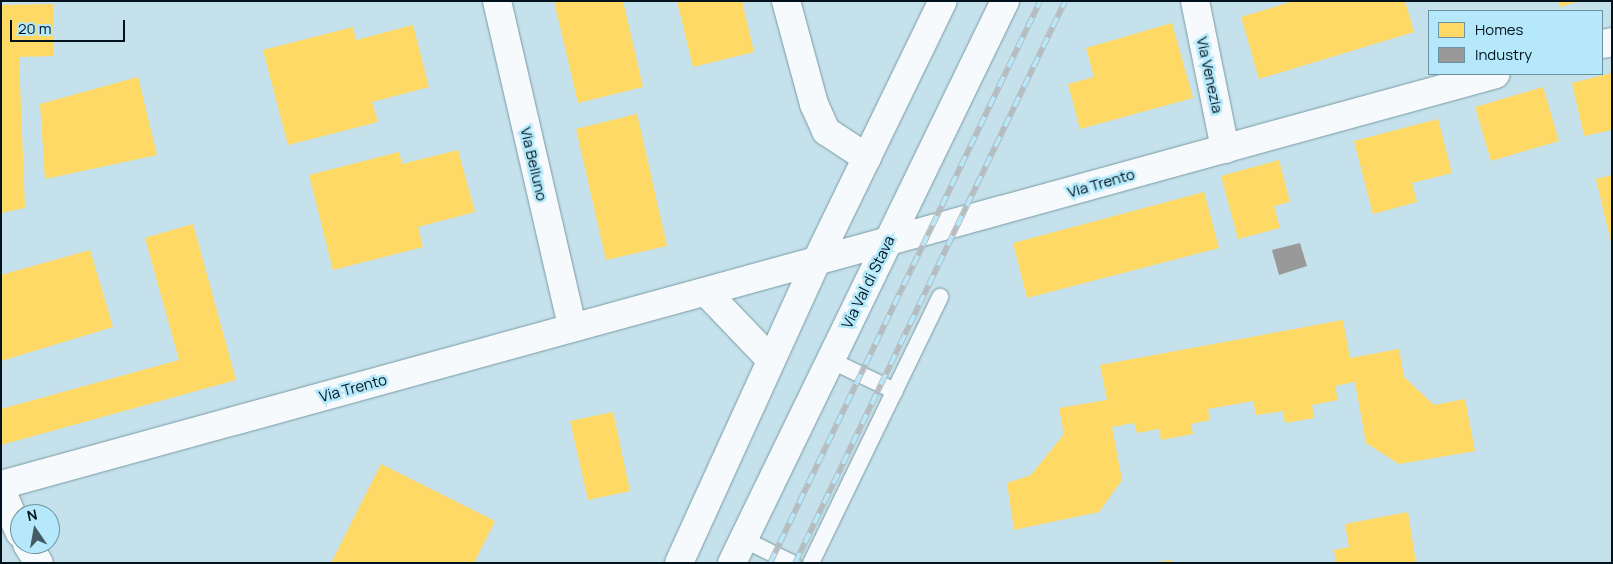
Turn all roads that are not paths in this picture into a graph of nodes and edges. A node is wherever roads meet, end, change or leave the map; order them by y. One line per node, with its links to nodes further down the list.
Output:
1 (497, 1): 13 (street, Via Belluno)
2 (786, 1): 8 (street)
3 (943, 1): 8 (street)
4 (1006, 1): 9 (street, Via Val di Stava)
5 (1195, 1): 7 (street, Via Venezia)
6 (1492, 75): 7 (street, Via Trento)
7 (1225, 148): 9 (street, Via Trento)
8 (867, 158): 10 (street)
9 (886, 243): 10 (street, Via Trento); 15 (street, Via Val di Stava)
10 (816, 262): 11 (street, Via Trento); 14 (street)
11 (706, 292): 13 (street, Via Trento); 14 (street)
12 (940, 298): 16 (lane)
13 (572, 327): 17 (street, Via Trento)
14 (771, 360): 21 (street)
15 (830, 360): 16 (lane); 20 (street, Via Val di Stava)
16 (895, 391): 23 (lane)
17 (1, 485)
18 (1, 490): 19 (street)
19 (10, 510)
20 (737, 551): 22 (lane)
21 (679, 563)
22 (792, 563)
23 (811, 563)

